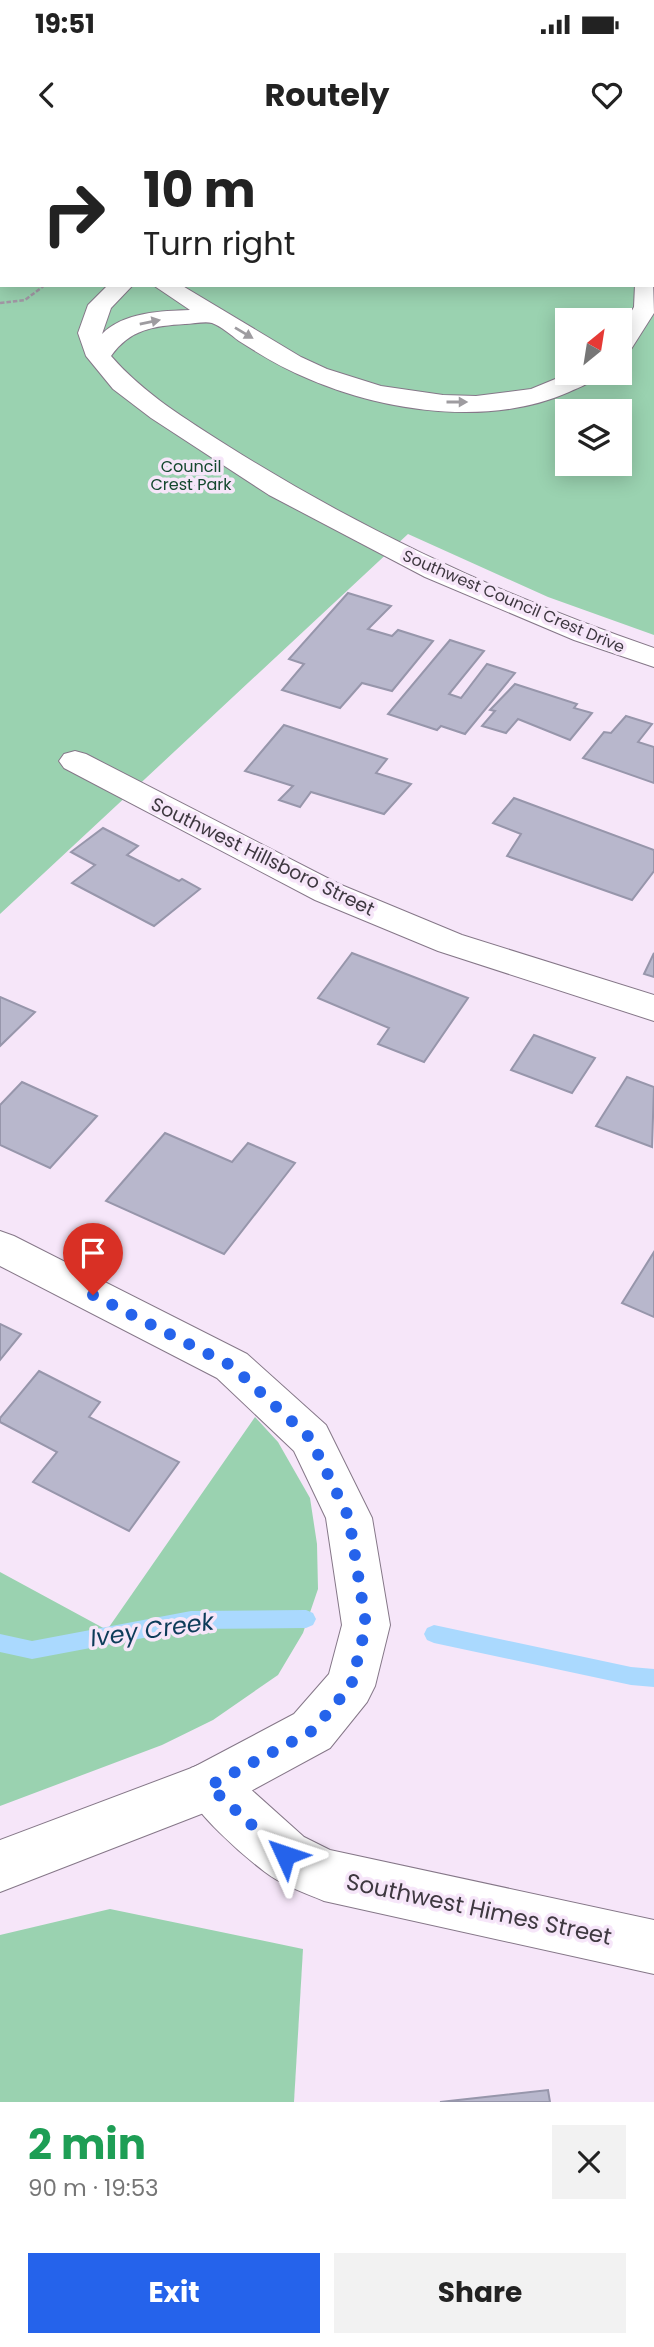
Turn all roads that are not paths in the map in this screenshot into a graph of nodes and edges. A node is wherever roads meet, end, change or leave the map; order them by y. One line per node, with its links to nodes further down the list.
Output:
1 (120, 287): 6 (street)
2 (167, 287): 4 (street)
3 (646, 287): 5 (street)
4 (214, 316): 6 (street, one-way to 4); 7 (street, one-way to 7)
5 (632, 330)
6 (98, 356): 8 (street, Southwest Council Crest Drive)
7 (565, 385)
8 (654, 659)
9 (75, 761): 10 (street, Southwest Hillsboro Street)
10 (654, 1008)
11 (0, 1247): 12 (street)
12 (209, 1786): 13 (street); 14 (street, Southwest Himes Street)
13 (0, 1866)
14 (654, 1947)

